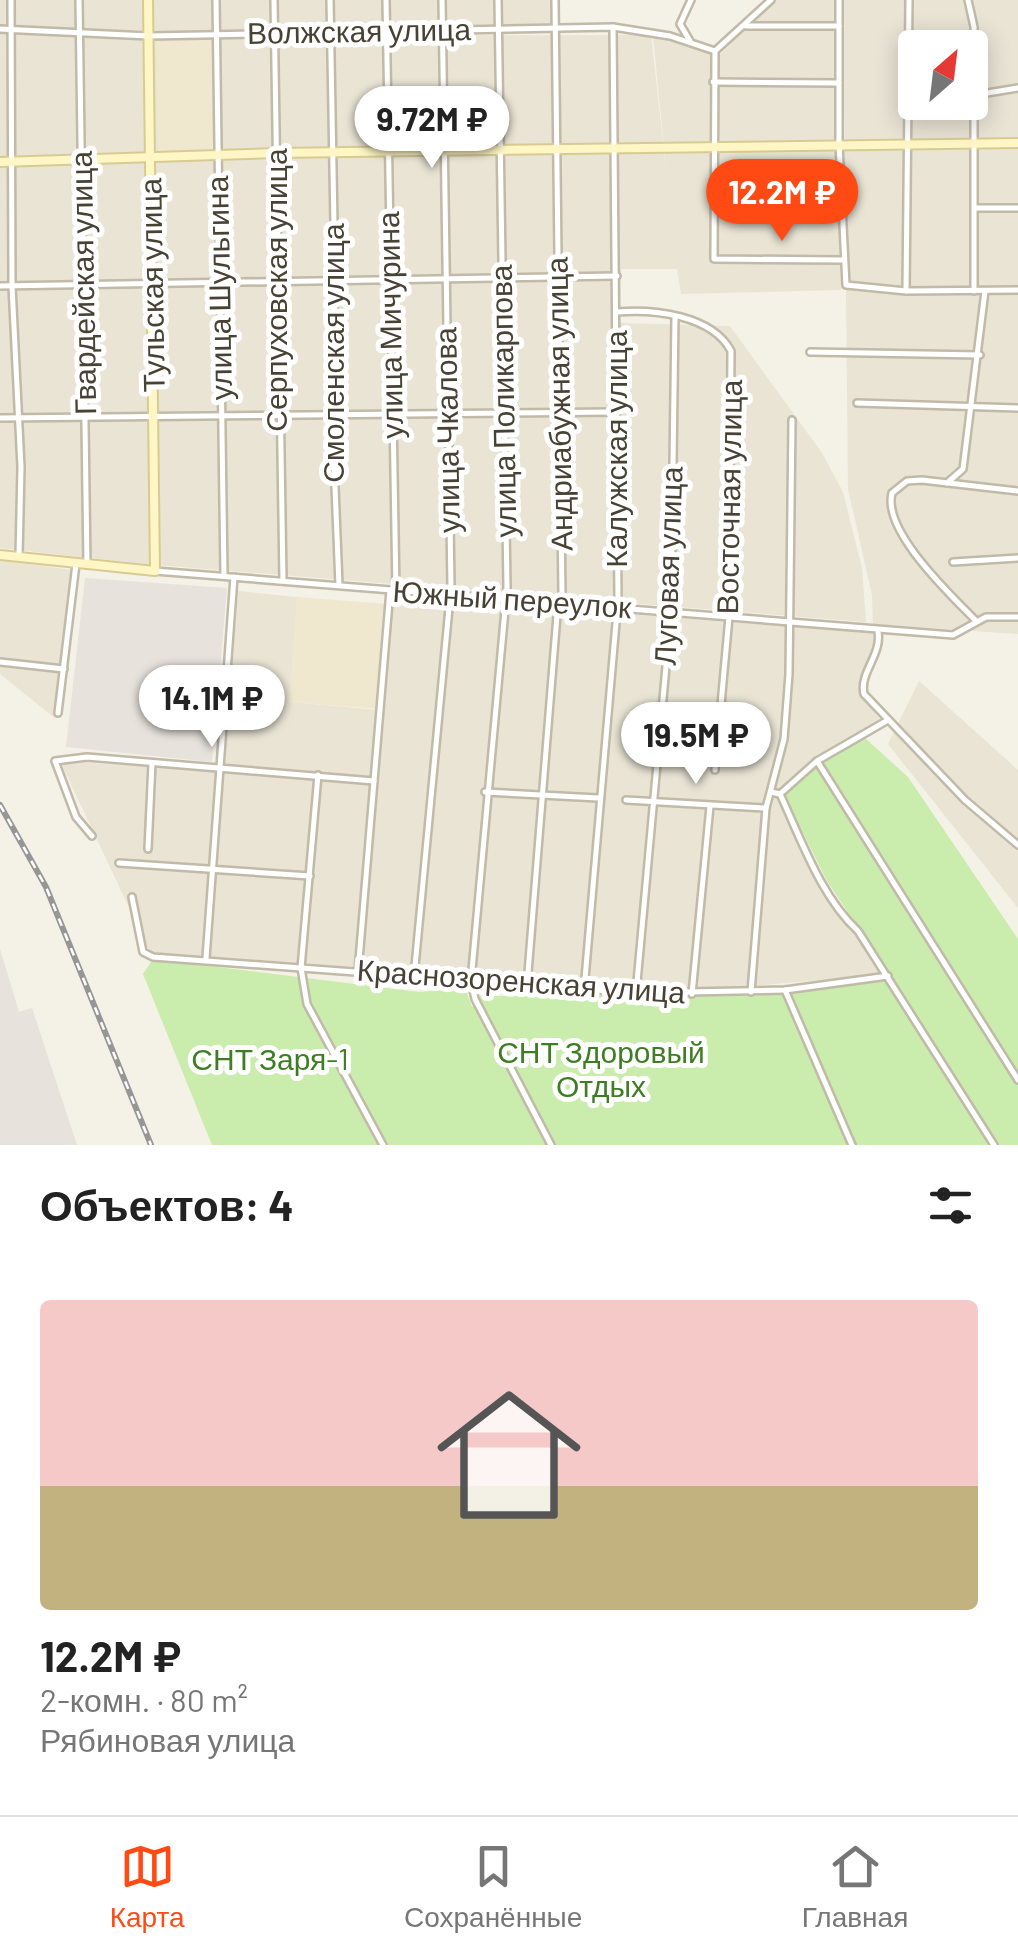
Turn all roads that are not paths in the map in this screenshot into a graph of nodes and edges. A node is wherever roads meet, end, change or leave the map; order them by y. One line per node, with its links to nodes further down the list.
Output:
1 (11, 0): 21 (street)
2 (80, 0): 28 (street, Гвардейская улица)
3 (148, 0): 30 (main road, Тульская улица)
4 (216, 0): 29 (street, улица Шульгина)
5 (274, 0): 26 (street, Серпуховская улица)
6 (330, 0): 27 (street, Смоленская улица)
7 (386, 0): 25 (street, улица Мичурина)
8 (442, 0): 22 (street, улица Чкалова)
9 (498, 0): 23 (street, улица Поликарпова)
10 (554, 0): 20 (street, Андриабужная улица)
11 (691, 0): 31 (street)
12 (770, 0): 16 (street)
13 (839, 0): 17 (street)
14 (909, 0): 41 (street)
15 (968, 0): 24 (street)
16 (746, 26): 17 (street); 32 (street)
17 (839, 26): 34 (street)
18 (613, 27): 20 (street, Волжская улица); 31 (street, Волжская улица); 43 (street, Калужская улица)
19 (0, 29): 21 (street, Волжская улица)
20 (554, 29): 23 (street, Волжская улица); 44 (street, Андриабужная улица)
21 (12, 30): 28 (street, Волжская улица); 53 (street)
22 (442, 30): 23 (street, Волжская улица); 25 (street, Волжская улица); 45 (street, улица Чкалова)
23 (498, 30): 46 (street, улица Поликарпова)
24 (974, 30)
25 (387, 31): 27 (street, Волжская улица); 49 (street, улица Мичурина)
26 (274, 33): 27 (street, Волжская улица); 29 (street, Волжская улица); 47 (street, Серпуховская улица)
27 (330, 33): 48 (street, Смоленская улица)
28 (80, 34): 30 (street, Волжская улица); 51 (street, Гвардейская улица)
29 (216, 34): 30 (street, Волжская улица); 50 (street, улица Шульгина)
30 (149, 36): 52 (main road, Тульская улица)
31 (693, 44): 32 (street, Волжская улица)
32 (715, 51): 33 (street)
33 (713, 82): 34 (street); 42 (street)
34 (839, 83): 40 (street)
35 (1018, 88): 36 (street)
36 (988, 93)
37 (976, 120): 38 (street)
38 (976, 143): 39 (main road); 41 (main road); 55 (street)
39 (1018, 143)
40 (839, 144): 41 (main road); 42 (main road); 57 (street)
41 (906, 144): 72 (street)
42 (712, 147): 43 (main road); 57 (street)
43 (615, 150): 44 (main road); 59 (street, Калужская улица)
44 (556, 151): 46 (main road); 58 (street, Андриабужная улица)
45 (444, 152): 46 (main road); 49 (main road); 61 (street, улица Чкалова)
46 (500, 152): 60 (street, улица Поликарпова)
47 (276, 153): 48 (main road); 50 (main road); 65 (street, Серпуховская улица)
48 (332, 153): 49 (main road); 63 (street, Смоленская улица)
49 (388, 153): 62 (street, улица Мичурина)
50 (218, 154): 52 (main road); 64 (street, улица Шульгина)
51 (82, 157): 52 (main road); 53 (main road); 66 (street, Гвардейская улица)
52 (150, 157): 67 (main road, Тульская улица)
53 (13, 161): 54 (main road); 69 (street)
54 (0, 162)
55 (976, 208): 56 (street); 73 (street)
56 (1018, 208)
57 (843, 260): 72 (street)
58 (558, 275): 59 (street); 60 (street); 83 (street, Андриабужная улица)
59 (617, 276): 74 (street, Калужская улица)
60 (502, 277): 61 (street); 81 (street, улица Поликарпова)
61 (446, 279): 62 (street); 82 (street, улица Чкалова)
62 (390, 280): 63 (street); 87 (street, улица Мичурина)
63 (335, 281): 65 (street); 86 (street, Смоленская улица)
64 (221, 282): 65 (street); 67 (street); 88 (street, улица Шульгина)
65 (278, 282): 85 (street, Серпуховская улица)
66 (83, 284): 67 (street); 69 (street); 92 (street, Гвардейская улица)
67 (153, 284): 89 (main road, Тульская улица)
68 (0, 286): 69 (street)
69 (12, 286): 91 (street)
70 (985, 290): 71 (street); 73 (street); 77 (street)
71 (1018, 290)
72 (906, 291): 73 (street)
73 (974, 291)
74 (617, 312): 75 (street, Восточная улица); 84 (street, Калужская улица)
75 (675, 318): 112 (street, Луговая улица); 114 (street, Восточная улица)
76 (810, 352): 77 (street)
77 (980, 355): 79 (street)
78 (858, 403): 79 (street)
79 (972, 407): 80 (street); 94 (street)
80 (1018, 408)
81 (504, 411): 82 (street); 83 (street); 109 (street, улица Поликарпова)
82 (448, 412): 87 (street); 108 (street, улица Чкалова)
83 (560, 412): 84 (street); 110 (street, Андриабужная улица)
84 (615, 412): 111 (street, Калужская улица)
85 (278, 414): 86 (street); 88 (street); 105 (street, Серпуховская улица)
86 (332, 414): 87 (street); 106 (street, Смоленская улица)
87 (392, 414): 107 (street, улица Мичурина)
88 (223, 416): 89 (street); 103 (street, улица Шульгина)
89 (155, 417): 92 (street); 102 (main road, Тульская улица)
90 (0, 418): 91 (street)
91 (18, 418): 92 (street); 97 (street)
92 (85, 418): 101 (street, Гвардейская улица)
93 (792, 420): 116 (street)
94 (946, 484): 95 (street); 115 (street)
95 (1018, 491)
96 (0, 555): 97 (main road, Южный переулок)
97 (18, 557): 100 (main road, Южный переулок)
98 (1018, 558): 99 (street)
99 (953, 562)
100 (76, 564): 101 (main road, Южный переулок); 119 (street)
101 (87, 565): 102 (main road, Южный переулок)
102 (155, 571): 103 (street, Южный переулок)
103 (224, 576): 104 (street, Южный переулок)
104 (234, 577): 105 (street, Южный переулок); 124 (street)
105 (282, 580): 106 (street, Южный переулок)
106 (338, 585): 107 (street, Южный переулок)
107 (393, 590): 108 (street, Южный переулок); 127 (street, улица Мичурина)
108 (448, 596): 109 (street, Южный переулок); 148 (street, улица Чкалова)
109 (505, 600): 110 (street, Южный переулок); 128 (street, улица Поликарпова)
110 (558, 603): 111 (street, Южный переулок); 130 (street, Андриабужная улица)
111 (617, 608): 112 (street, Южный переулок); 132 (street, Калужская улица)
112 (671, 612): 114 (street, Южный переулок); 134 (street, Луговая улица)
113 (1018, 617): 115 (street, Южный переулок)
114 (729, 618): 116 (street, Южный переулок); 125 (street, Восточная улица)
115 (976, 621): 117 (street, Южный переулок)
116 (789, 622): 117 (street, Южный переулок); 129 (street)
117 (878, 631): 121 (street)
118 (0, 662): 119 (street)
119 (64, 668): 120 (street)
120 (58, 713)
121 (888, 720): 122 (street); 138 (street)
122 (817, 762): 131 (street); 156 (street)
123 (152, 764): 124 (street); 137 (street); 139 (street)
124 (221, 768): 126 (street); 141 (street)
125 (715, 770)
126 (318, 775): 127 (street); 142 (street)
127 (374, 782): 146 (street, улица Мичурина)
128 (485, 792): 130 (street); 149 (street, улица Поликарпова)
129 (771, 792): 131 (street); 136 (street)
130 (542, 794): 132 (street); 150 (street, Андриабужная улица)
131 (780, 794): 147 (street)
132 (598, 798): 151 (street, Калужская улица)
133 (626, 800): 134 (street)
134 (654, 801): 135 (street); 154 (street, Луговая улица)
135 (710, 806): 136 (street); 155 (street)
136 (766, 808): 153 (street)
137 (92, 836)
138 (1018, 845)
139 (148, 849)
140 (119, 863): 141 (street)
141 (214, 870): 142 (street); 144 (street)
142 (310, 876): 145 (street)
143 (132, 897): 144 (street, Краснозоренская улица)
144 (206, 958): 145 (street, Краснозоренская улица)
145 (301, 968): 146 (street, Краснозоренская улица); 157 (street)
146 (358, 972): 148 (street, Краснозоренская улица)
147 (888, 976): 152 (street, Краснозоренская улица); 160 (street)
148 (414, 977): 149 (street, Краснозоренская улица)
149 (471, 980): 150 (street, Краснозоренская улица); 158 (street)
150 (526, 985): 151 (street, Краснозоренская улица)
151 (584, 990): 154 (street, Краснозоренская улица)
152 (786, 990): 153 (street, Краснозоренская улица); 159 (street)
153 (751, 992): 155 (street, Краснозоренская улица)
154 (636, 993): 155 (street, Краснозоренская улица)
155 (692, 994)
156 (1018, 1080)
157 (383, 1145)
158 (550, 1145)
159 (852, 1145)
160 (994, 1145)

